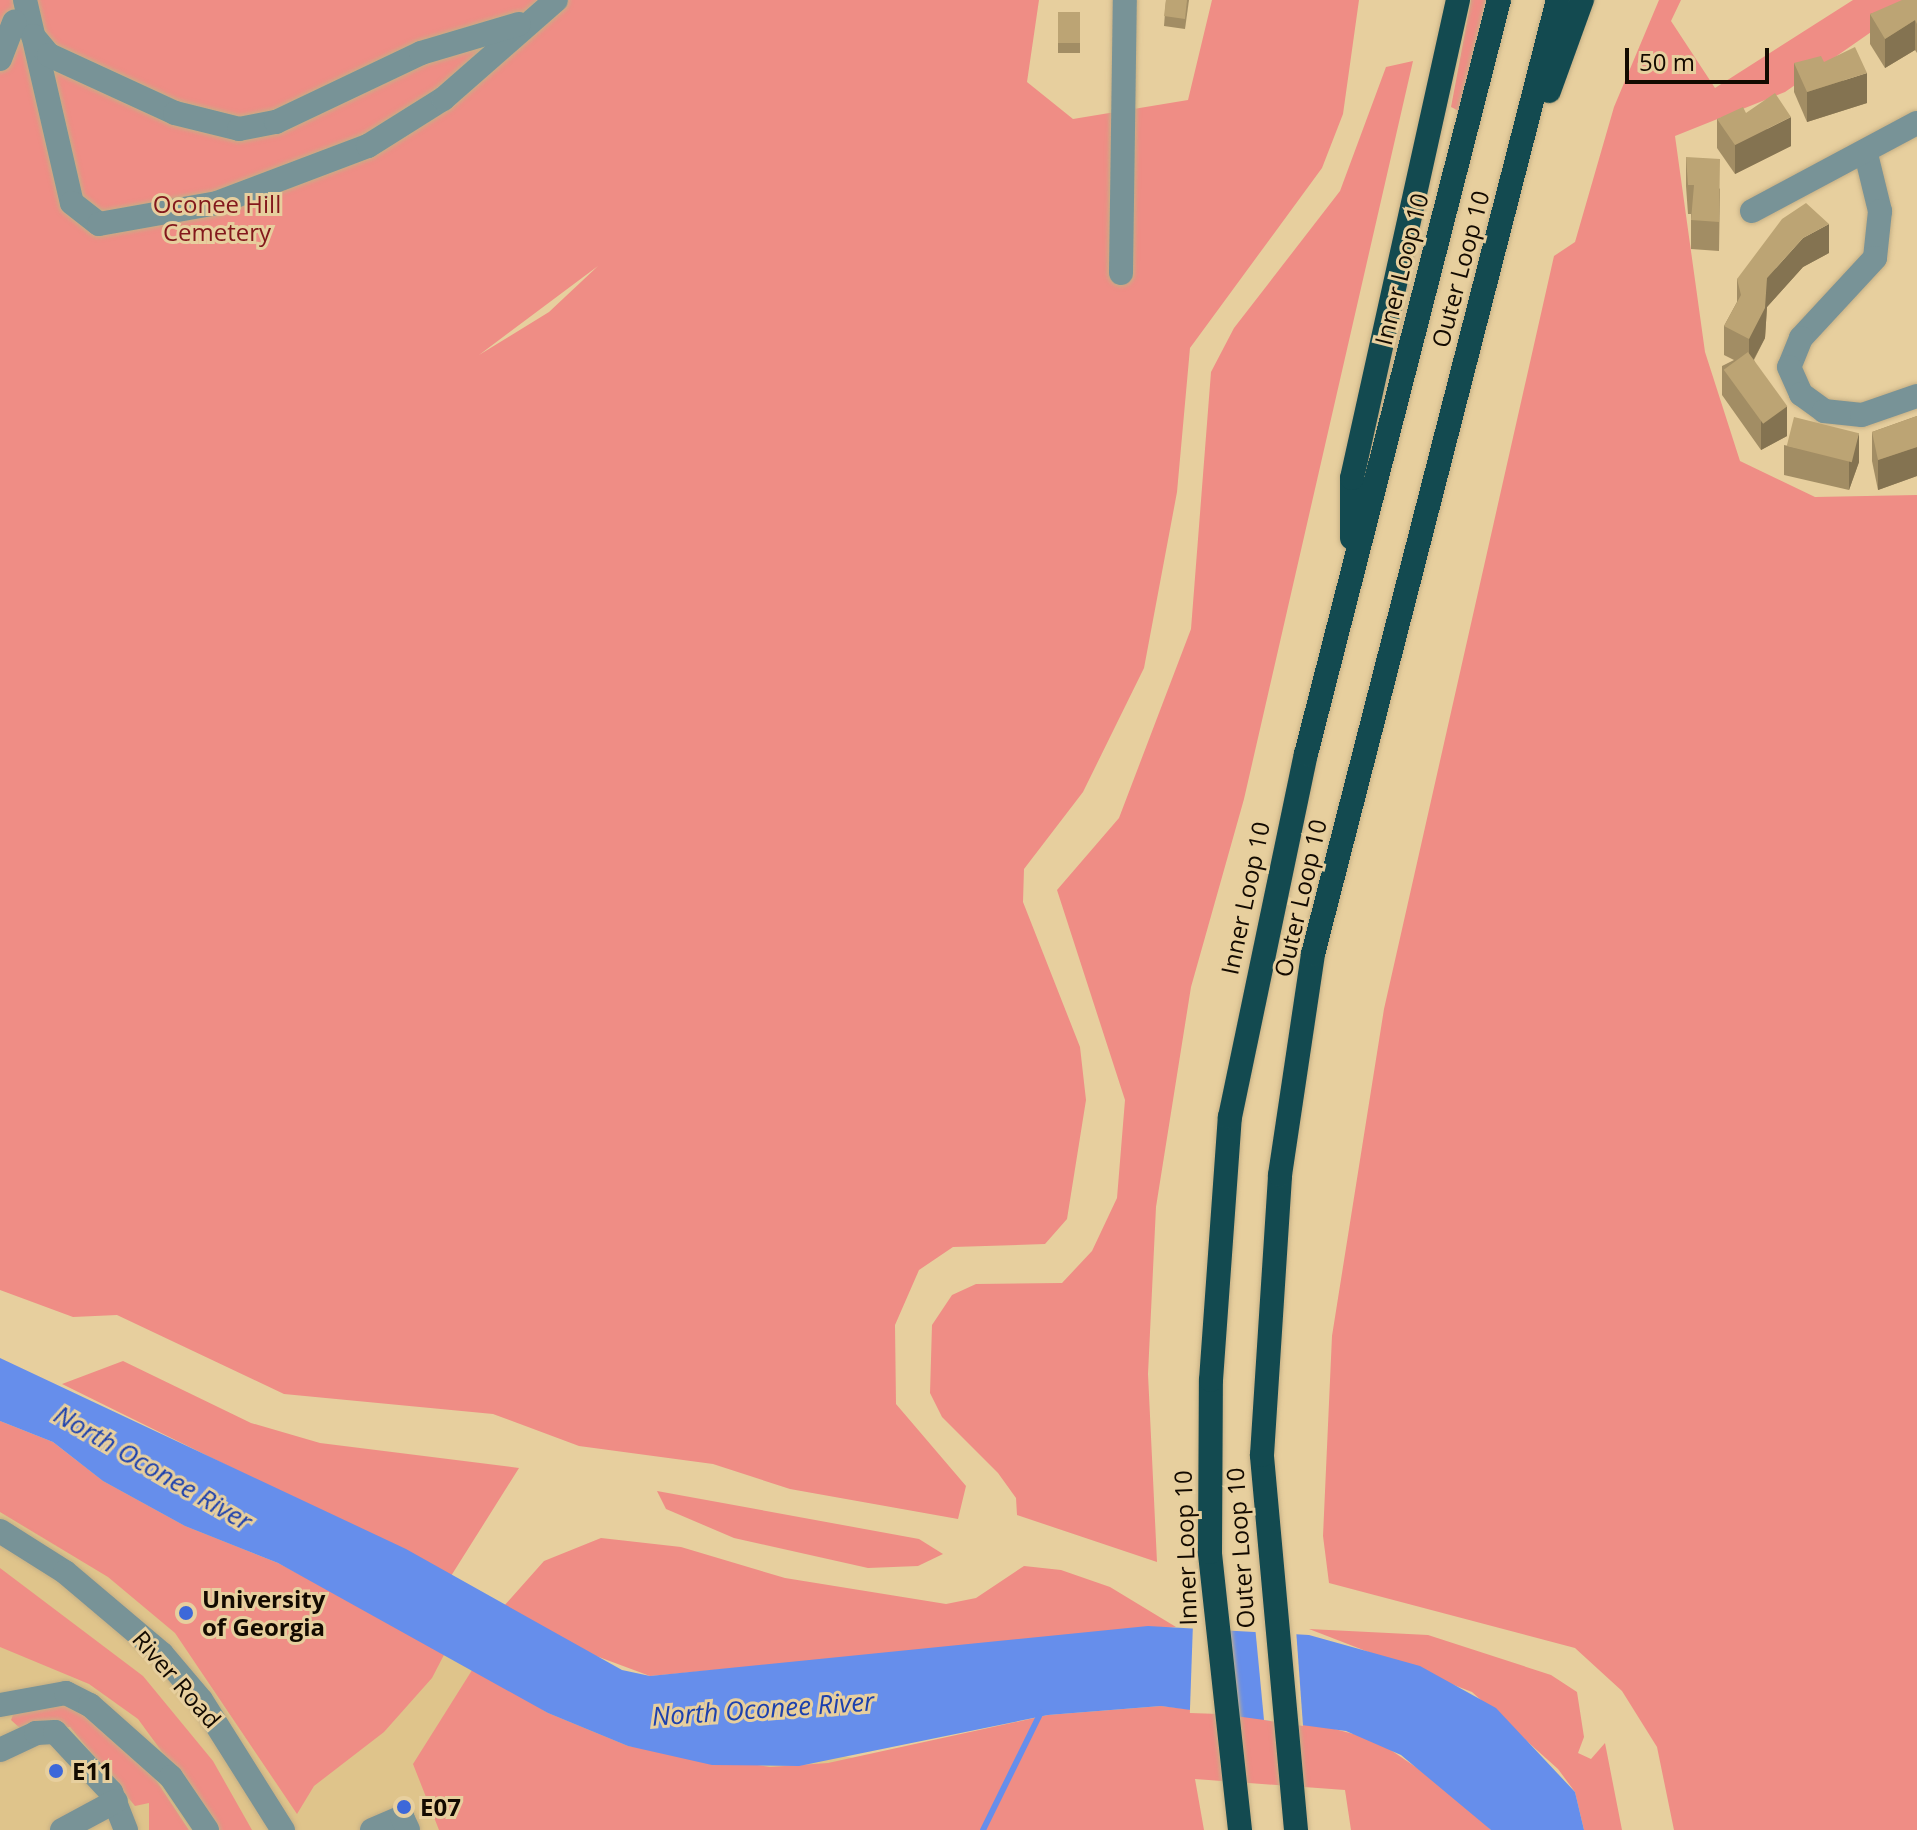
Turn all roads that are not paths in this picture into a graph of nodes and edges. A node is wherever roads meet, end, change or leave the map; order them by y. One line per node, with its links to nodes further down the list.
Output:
1 (556, 0): 8 (street)
2 (1125, 0): 14 (street)
3 (1458, 0): 16 (highway)
4 (1499, 0): 16 (highway, Inner Loop 10)
5 (1558, 0): 11 (highway, Outer Loop 10)
6 (1582, 0): 11 (highway)
7 (19, 20): 8 (street); 8 (street); 9 (street)
8 (527, 22)
9 (0, 59)
10 (1917, 123): 12 (street)
11 (1523, 138): 28 (highway, Outer Loop 10)
12 (1866, 154): 13 (street); 15 (street)
13 (1752, 211)
14 (1121, 273)
15 (1917, 396)
16 (1351, 575): 27 (highway, Inner Loop 10)
17 (0, 1531): 24 (street, River Road)
18 (0, 1705): 23 (street)
19 (0, 1750): 20 (street)
20 (116, 1801): 21 (street); 22 (street)
21 (62, 1830)
22 (126, 1830)
23 (207, 1830)
24 (283, 1830)
25 (372, 1830): 26 (street)
26 (408, 1830)
27 (1240, 1830)
28 (1296, 1830)

